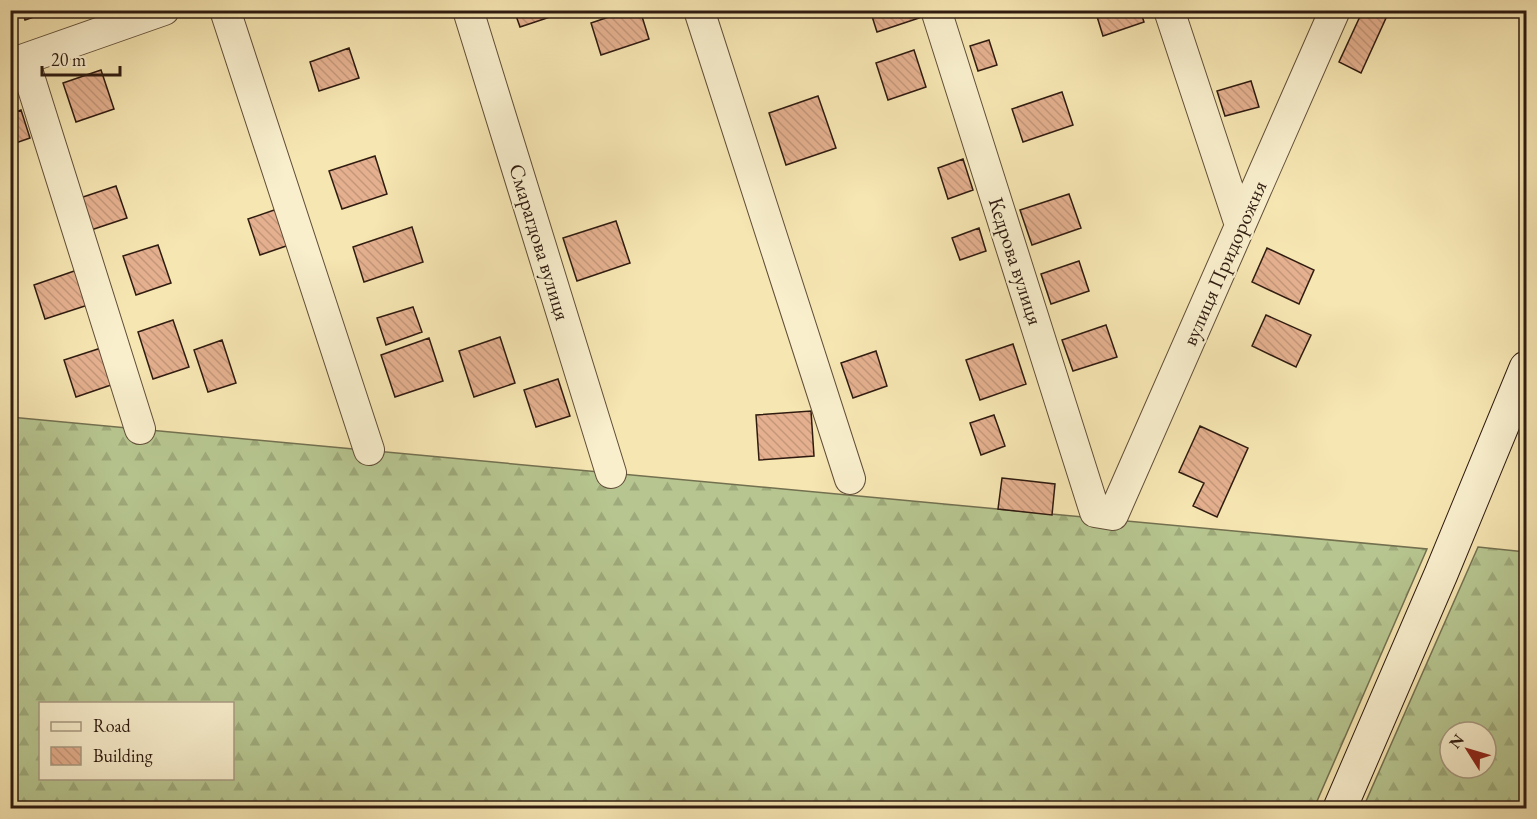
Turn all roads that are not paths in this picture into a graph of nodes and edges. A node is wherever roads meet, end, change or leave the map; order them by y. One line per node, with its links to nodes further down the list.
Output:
1 (164, 10): 8 (street)
2 (225, 10): 12 (street)
3 (468, 10): 13 (street, Смарагдова вулиця)
4 (699, 10): 14 (street)
5 (936, 10): 15 (street, Кедрова вулиця)
6 (1169, 10): 9 (street)
7 (1335, 10): 9 (street, вулиця Придорожня)
8 (17, 62): 11 (street)
9 (1240, 225): 15 (street, вулиця Придорожня)
10 (1527, 368): 16 (main road)
11 (140, 429)
12 (369, 450)
13 (611, 473)
14 (850, 479)
15 (1104, 514)
16 (1340, 808)

